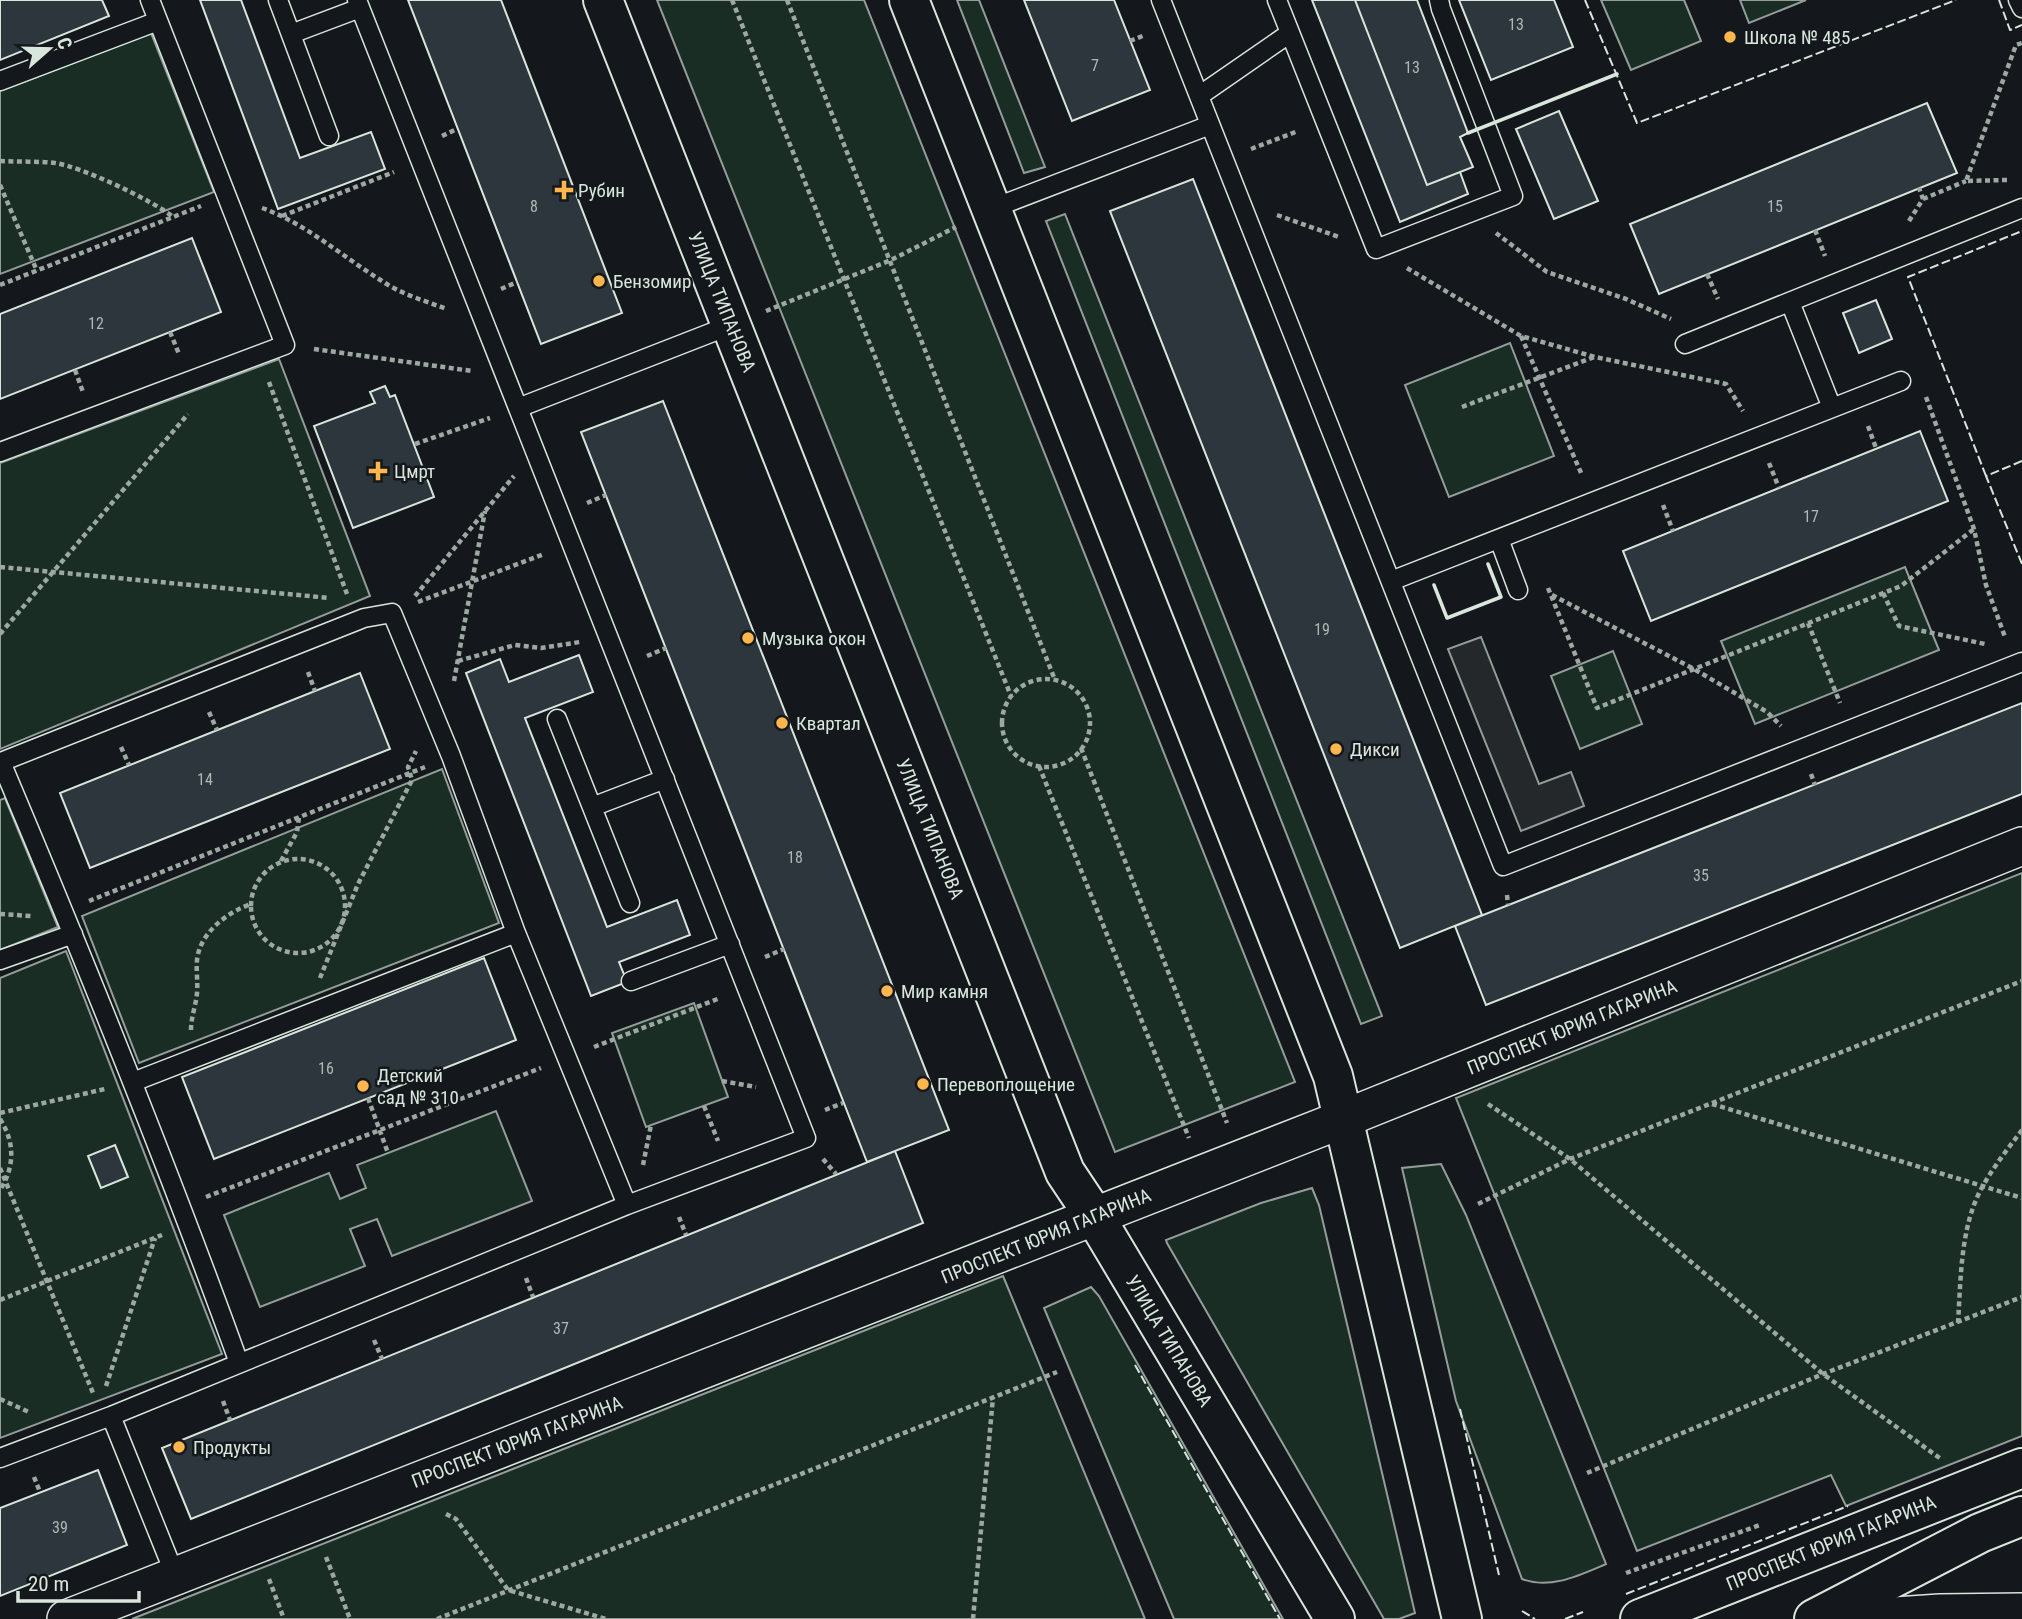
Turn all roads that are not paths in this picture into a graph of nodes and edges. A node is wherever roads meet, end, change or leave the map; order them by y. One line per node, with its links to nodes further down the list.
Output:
1 (150, 0): 11 (lane)
2 (278, 0): 12 (lane)
3 (603, 0): 21 (main road, УЛИЦА ТИПАНОВА)
4 (909, 0): 19 (main road)
5 (1161, 0): 15 (lane)
6 (1277, 0): 13 (lane)
7 (1439, 0): 13 (lane)
8 (2018, 0): 10 (lane)
9 (358, 4): 12 (lane); 24 (lane)
10 (2022, 8)
11 (158, 21): 14 (lane); 26 (lane)
12 (291, 33): 17 (lane)
13 (1290, 33): 15 (lane)
14 (0, 81)
15 (1199, 96): 16 (lane)
16 (1210, 125): 19 (lane); 28 (lane)
17 (329, 136)
18 (2022, 208): 20 (lane)
19 (991, 209): 42 (main road)
20 (1790, 302): 22 (lane); 25 (lane)
21 (731, 325): 24 (lane); 44 (main road, УЛИЦА ТИПАНОВА)
22 (1685, 344)
23 (1901, 381): 25 (lane)
24 (518, 408): 32 (lane)
25 (1832, 408): 27 (lane)
26 (0, 452)
27 (1499, 538): 28 (lane); 29 (lane)
28 (1391, 581): 30 (lane)
29 (1518, 590)
30 (2016, 658)
31 (557, 719): 33 (lane)
32 (665, 779): 33 (lane); 38 (lane)
33 (592, 807): 35 (lane)
34 (2022, 846): 42 (street, ПРОСПЕКТ ЮРИЯ ГАГАРИНА)
35 (630, 902)
36 (73, 933): 37 (lane); 39 (lane); 41 (lane)
37 (516, 933): 41 (lane); 43 (lane)
38 (730, 944): 40 (lane); 43 (lane)
39 (0, 960)
40 (631, 981)
41 (134, 1082): 45 (lane)
42 (1343, 1119): 44 (street, ПРОСПЕКТ ЮРИЯ ГАГАРИНА); 54 (main road)
43 (627, 1205): 45 (lane)
44 (1095, 1217): 50 (street, ПРОСПЕКТ ЮРИЯ ГАГАРИНА); 53 (main road, УЛИЦА ТИПАНОВА)
45 (239, 1363): 46 (lane)
46 (111, 1416): 47 (lane); 50 (lane)
47 (0, 1458)
48 (2022, 1468): 55 (main road, ПРОСПЕКТ ЮРИЯ ГАГАРИНА)
49 (2022, 1516): 56 (main road)
50 (175, 1575): 52 (street, ПРОСПЕКТ ЮРИЯ ГАГАРИНА)
51 (2022, 1612): 57 (street)
52 (66, 1619)
53 (1335, 1619)
54 (1462, 1619)
55 (1640, 1619)
56 (1814, 1619)
57 (1851, 1619)

